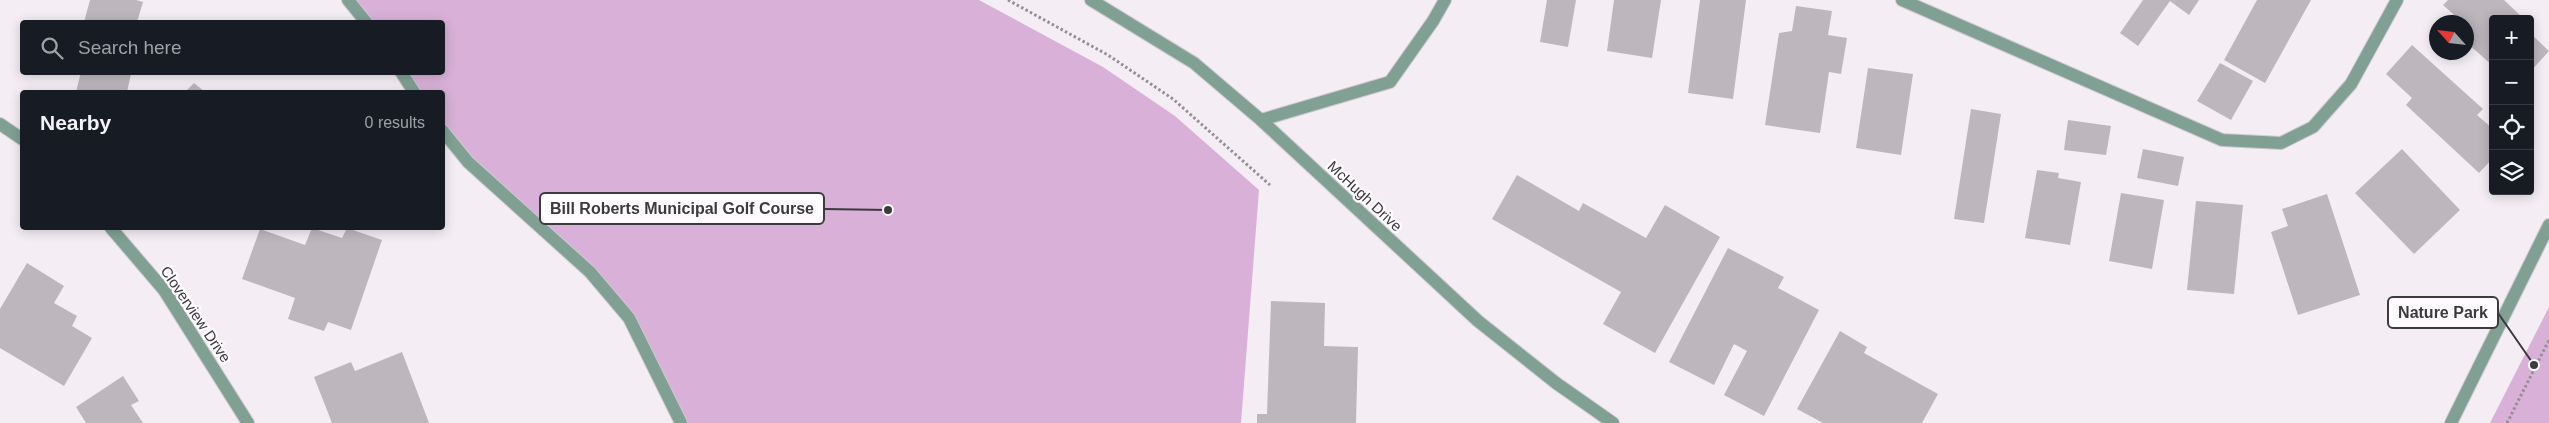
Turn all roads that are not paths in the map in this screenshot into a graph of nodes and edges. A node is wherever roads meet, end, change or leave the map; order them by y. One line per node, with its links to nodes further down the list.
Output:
1 (348, 0): 6 (street)
2 (1091, 0): 9 (street, McHugh Drive)
3 (1445, 0): 9 (street)
4 (1902, 0): 5 (street)
5 (2397, 0)
6 (364, 20)
7 (403, 75): 8 (street)
8 (413, 90)
9 (1261, 120): 17 (street, McHugh Drive)
10 (0, 124): 12 (street)
11 (445, 134): 16 (street)
12 (20, 138)
13 (2549, 226): 18 (street)
14 (113, 230): 15 (street, Cloverview Drive)
15 (248, 423)
16 (680, 423)
17 (1613, 423)
18 (2451, 423)

